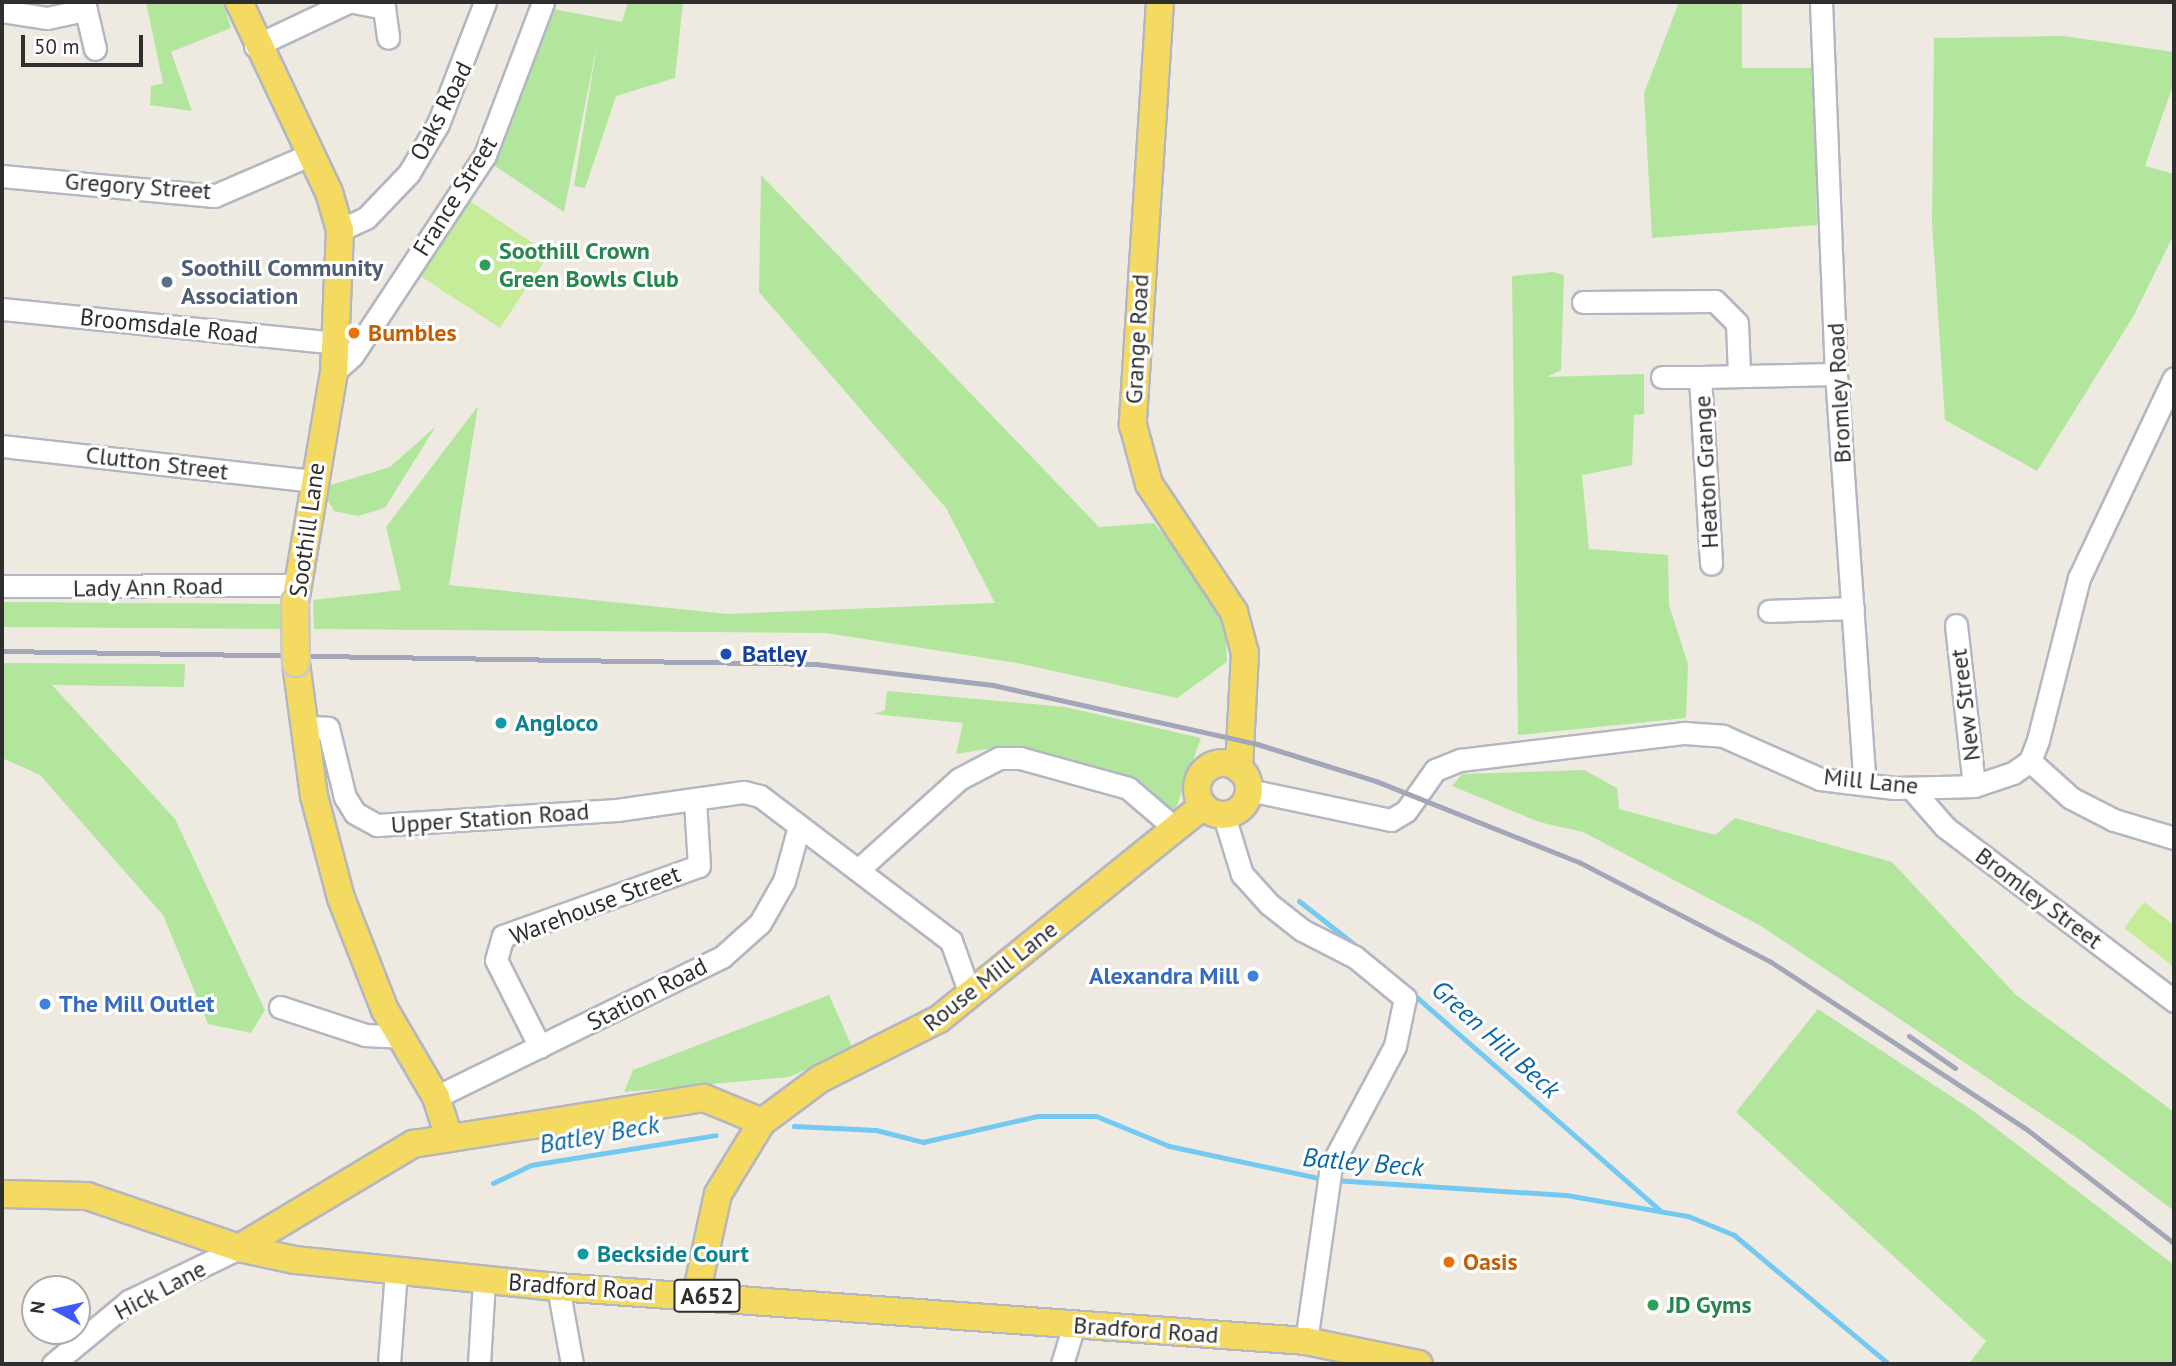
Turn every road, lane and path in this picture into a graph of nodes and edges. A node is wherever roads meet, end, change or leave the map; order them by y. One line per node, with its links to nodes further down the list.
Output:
1 (239, 2): 11 (main road, Soothill Lane)
2 (348, 2): 11 (street)
3 (354, 2): 10 (street)
4 (485, 2): 15 (street, Oaks Road)
5 (543, 2): 19 (street, France Street)
6 (1160, 2): 35 (main road, Grange Road)
7 (1821, 2): 21 (street, Bromley Road)
8 (85, 6): 9 (street); 12 (street)
9 (2, 11)
10 (388, 38)
11 (255, 46): 13 (main road, Soothill Lane)
12 (95, 49)
13 (309, 155): 14 (street, Gregory Street); 15 (main road, Soothill Lane)
14 (2, 176)
15 (340, 230): 18 (main road, Soothill Lane)
16 (1580, 298): 20 (street)
17 (2, 309): 18 (street, Broomsdale Road)
18 (337, 343): 19 (main road, Soothill Lane)
19 (334, 372): 26 (main road, Soothill Lane)
20 (1739, 372): 21 (street); 23 (street)
21 (1836, 374): 30 (street, Bromley Road)
22 (1662, 377): 23 (street, Heaton Grange)
23 (1700, 377): 27 (street, Heaton Grange)
24 (2174, 378): 34 (street)
25 (2, 446): 26 (street, Clutton Street)
26 (313, 481): 29 (main road, Soothill Lane)
27 (1711, 564)
28 (2, 586): 29 (street, Lady Ann Road)
29 (295, 593): 33 (main road, Soothill Lane, bridge)
30 (1853, 608): 31 (street); 36 (street, Bromley Road)
31 (1769, 611)
32 (1956, 625): 37 (street, New Street)
33 (304, 727): 39 (street, Upper Station Road); 48 (main road, Soothill Lane)
34 (2030, 761): 37 (street, Mill Lane); 43 (street)
35 (1236, 774): 36 (street, Mill Lane); 40 (main road, Rouse Mill Lane); 40 (main road)
36 (1865, 784): 38 (street, Mill Lane)
37 (1974, 786): 38 (street, Mill Lane)
38 (1912, 788): 46 (street, Bromley Street)
39 (695, 800): 42 (street); 49 (street, Warehouse Street)
40 (1214, 811): 41 (main road, Rouse Mill Lane); 60 (street)
41 (1176, 829): 44 (street); 45 (main road, Rouse Mill Lane)
42 (799, 830): 44 (street); 49 (street, Station Road)
43 (2174, 838)
44 (858, 870): 45 (street)
45 (969, 991): 51 (main road, Rouse Mill Lane)
46 (2174, 1001)
47 (280, 1007): 48 (street)
48 (399, 1037): 50 (main road, Soothill Lane)
49 (540, 1047): 50 (street, Station Road)
50 (436, 1097): 52 (main road, Soothill Lane)
51 (762, 1122): 52 (main road); 58 (main road, Rouse Mill Lane)
52 (449, 1137): 54 (main road)
53 (2, 1194): 54 (main road, Bradford Road / A652)
54 (239, 1248): 55 (main road, Bradford Road / A652); 61 (street, Hick Lane)
55 (396, 1271): 56 (main road, Bradford Road / A652); 62 (street)
56 (484, 1279): 57 (main road, Bradford Road / A652); 63 (street)
57 (558, 1287): 58 (main road, Bradford Road / A652); 64 (street)
58 (696, 1295): 59 (main road, Bradford Road / A652)
59 (1074, 1325): 60 (main road, Bradford Road / A652); 65 (street)
60 (1306, 1341): 66 (main road, Bradford Road / A652)
61 (53, 1364)
62 (389, 1364)
63 (479, 1364)
64 (572, 1364)
65 (1062, 1364)
66 (1419, 1364)

